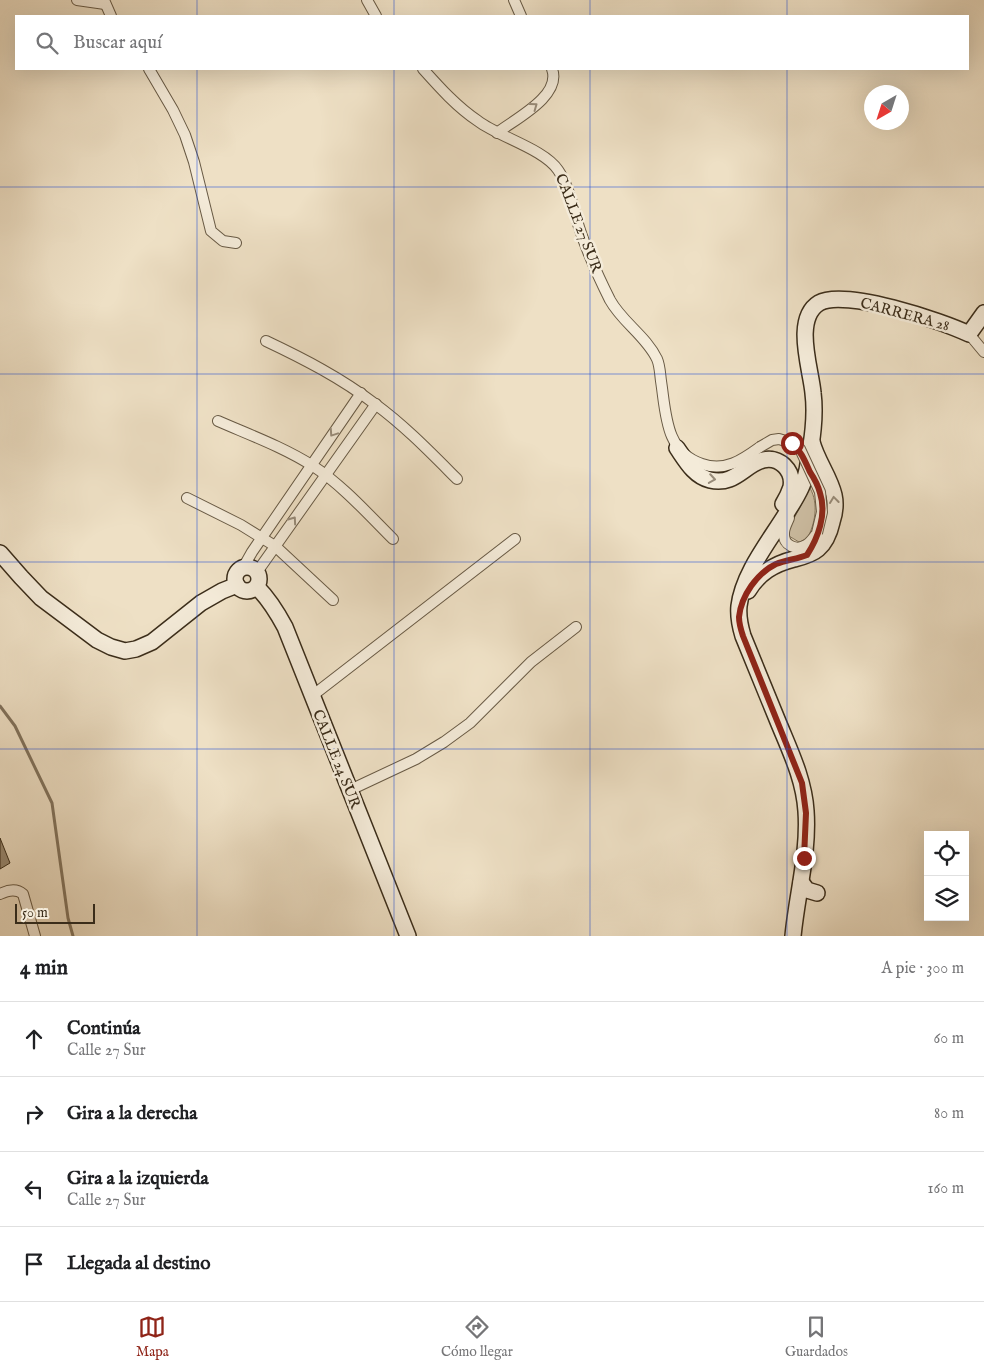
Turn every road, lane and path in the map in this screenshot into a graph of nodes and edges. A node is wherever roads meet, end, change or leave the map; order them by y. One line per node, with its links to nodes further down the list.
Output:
1 (78, 0): 4 (street)
2 (367, 0): 6 (street)
3 (514, 0): 7 (street)
4 (105, 2): 5 (street)
5 (111, 15)
6 (375, 15)
7 (521, 15)
8 (150, 70): 12 (street)
9 (424, 70): 11 (street, CALLE 27 SUR)
10 (552, 70): 11 (street, one-way to 10)
11 (497, 132): 21 (street, CALLE 27 SUR)
12 (236, 243)
13 (984, 313): 14 (street)
14 (969, 334): 16 (street, CARRERA 28); 20 (street, CARRERA 28)
15 (266, 341): 17 (street)
16 (984, 352)
17 (361, 393): 18 (street); 22 (street, one-way to 22)
18 (376, 404): 23 (street); 24 (street)
19 (218, 421): 22 (street)
20 (812, 440): 25 (street); 35 (street, one-way to 20)
21 (677, 448): 28 (street, bridge); 36 (street, one-way to 36)
22 (312, 465): 23 (street); 29 (street)
23 (325, 475): 30 (street); 32 (street, one-way to 23)
24 (457, 479)
25 (801, 490): 27 (street); 33 (street)
26 (187, 498): 29 (street)
27 (774, 533): 33 (street); 36 (street)
28 (817, 533): 33 (street); 35 (street)
29 (262, 538): 32 (street); 37 (street)
30 (393, 539)
31 (515, 540): 41 (street)
32 (275, 546): 37 (street); 38 (street)
33 (789, 552): 35 (street); 39 (street)
34 (0, 553): 37 (street)
35 (807, 555)
36 (750, 572): 39 (street)
37 (246, 577): 41 (street, CALLE 24 SUR)
38 (334, 600)
39 (739, 616): 43 (street)
40 (576, 627): 42 (street)
41 (312, 696): 42 (street, CALLE 24 SUR)
42 (350, 790): 47 (street, CALLE 24 SUR)
43 (801, 882): 44 (street); 48 (street)
44 (817, 893)
45 (0, 894): 46 (street)
46 (35, 936)
47 (408, 936)
48 (793, 936)

